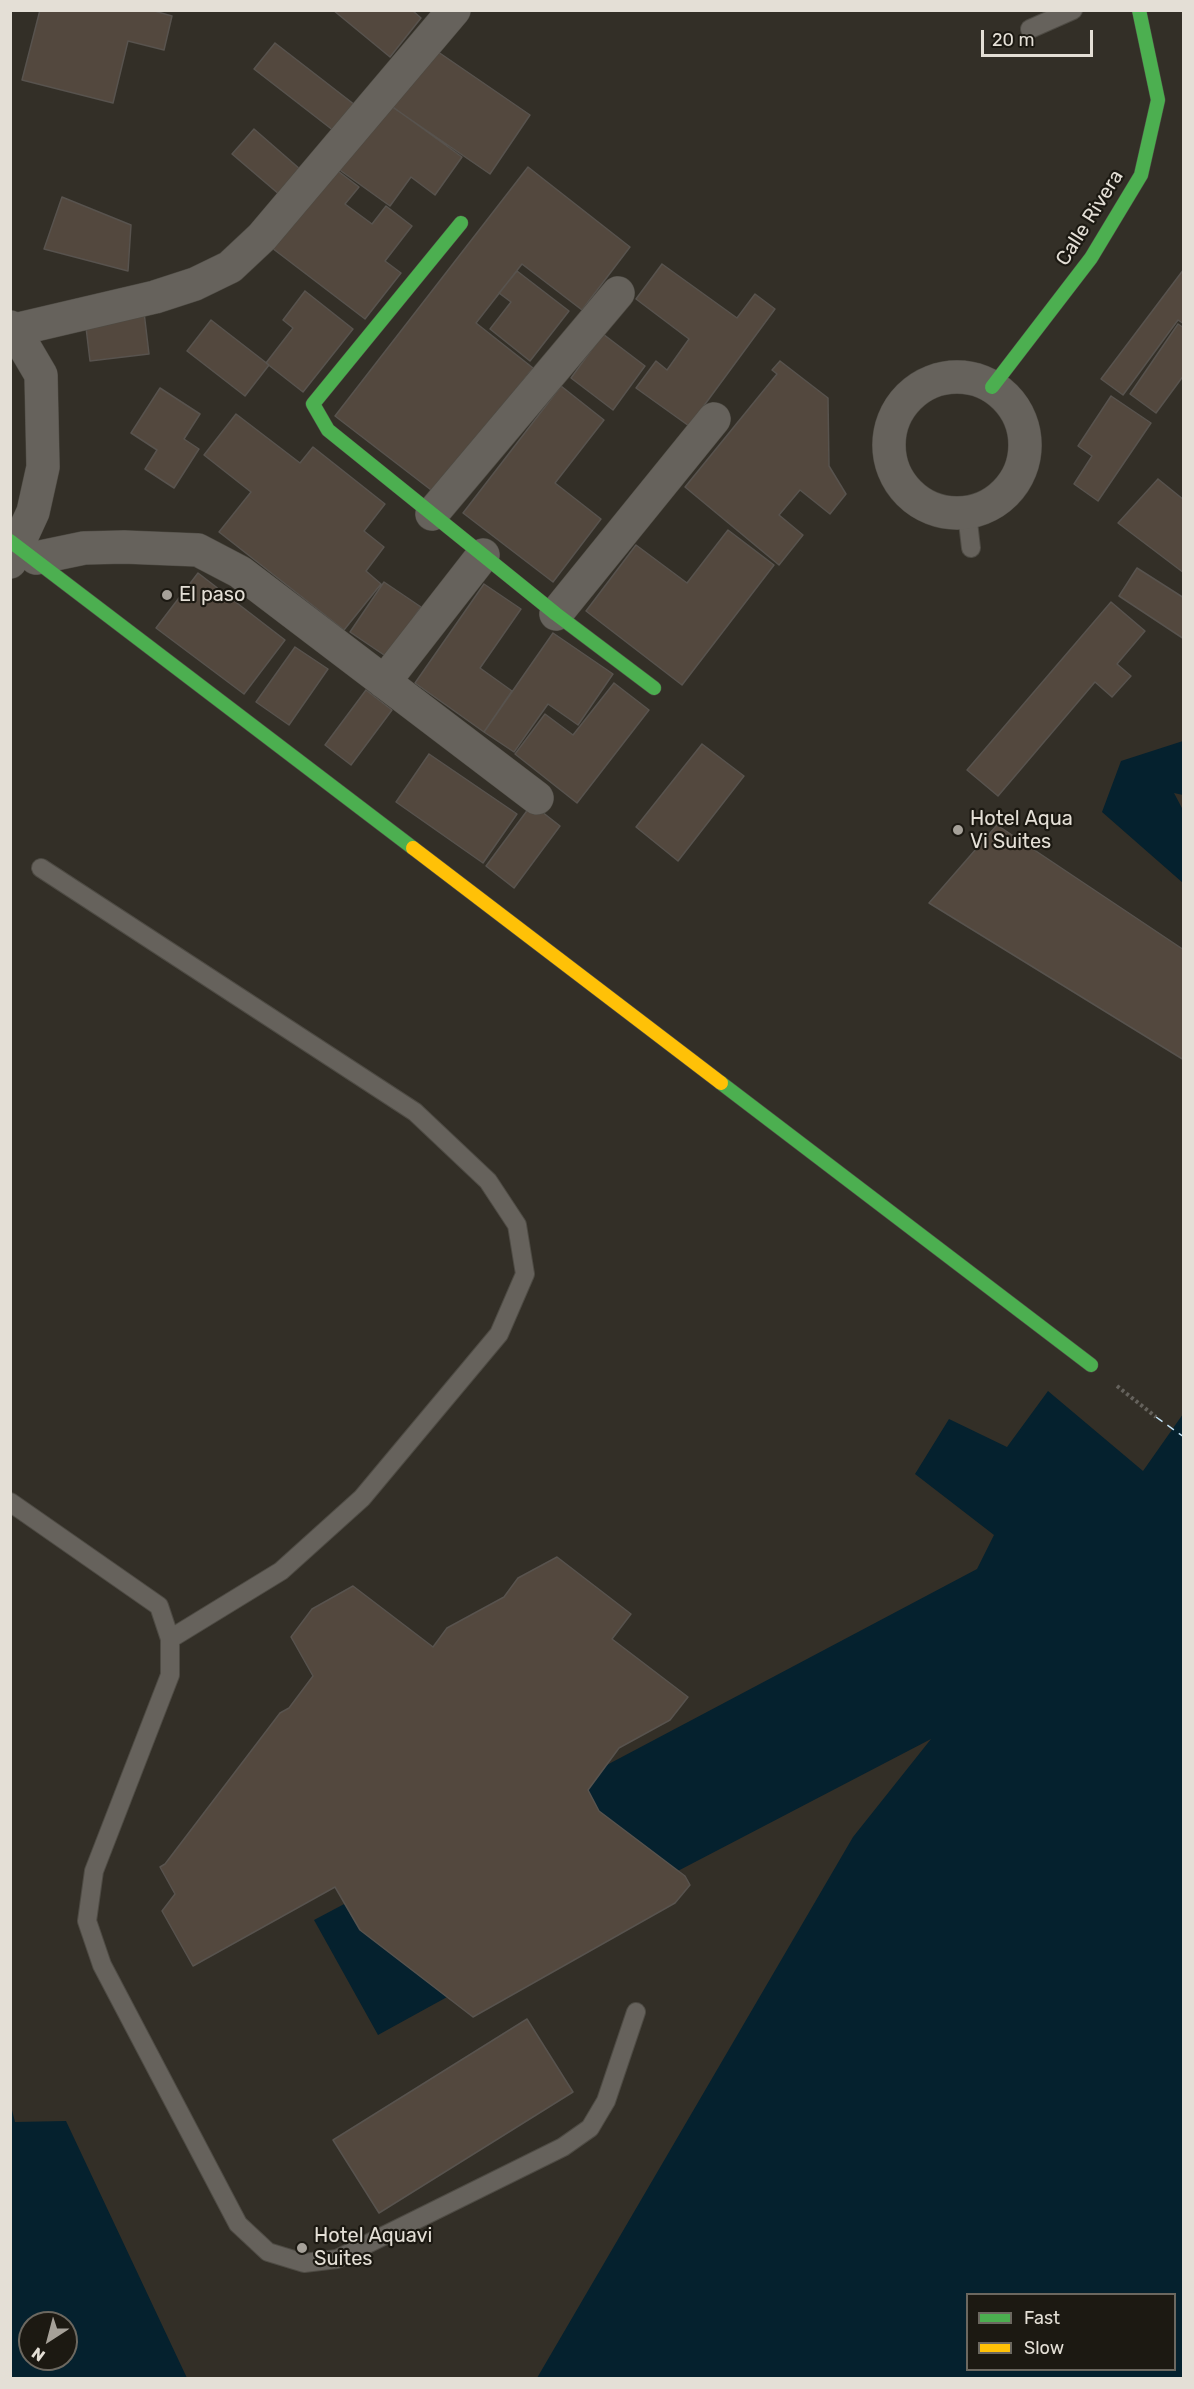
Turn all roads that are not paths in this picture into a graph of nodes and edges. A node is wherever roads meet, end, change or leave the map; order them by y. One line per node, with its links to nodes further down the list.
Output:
1 (454, 10): 7 (street)
2 (1073, 10): 4 (lane)
3 (1139, 10): 8 (street, Calle Rivera)
4 (1030, 29)
5 (461, 223): 11 (street)
6 (618, 293): 11 (street)
7 (12, 329): 13 (street)
8 (992, 387): 10 (street); 10 (street)
9 (714, 419): 15 (street)
10 (967, 513): 12 (lane)
11 (432, 514): 14 (street)
12 (971, 548)
13 (19, 552): 16 (street); 20 (street)
14 (483, 555): 15 (street); 16 (street)
15 (556, 614): 17 (street)
16 (384, 682): 18 (street)
17 (654, 688)
18 (537, 798)
19 (41, 868): 22 (lane)
20 (1091, 1365)
21 (10, 1502): 22 (lane)
22 (170, 1639): 23 (lane)
23 (636, 2012)

